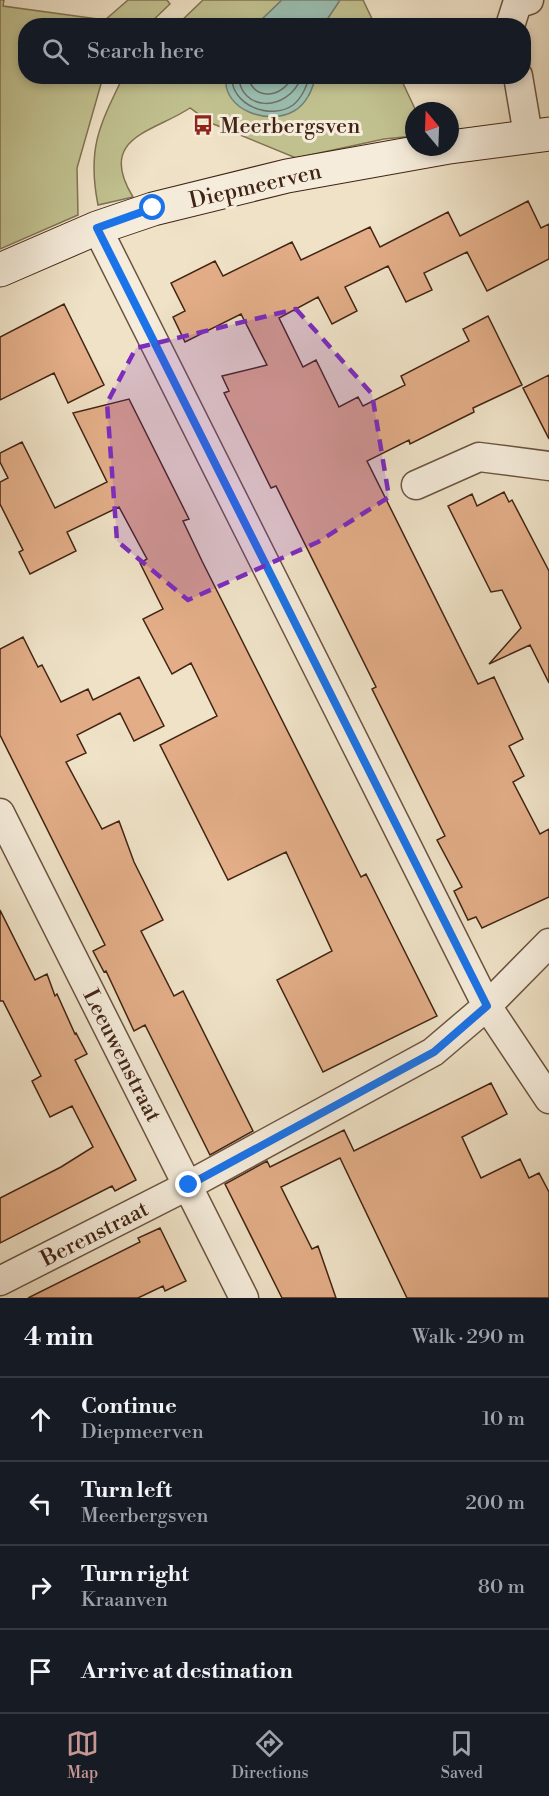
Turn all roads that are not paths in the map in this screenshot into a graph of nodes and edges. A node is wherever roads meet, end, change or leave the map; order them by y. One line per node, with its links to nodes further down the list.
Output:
1 (529, 0): 2 (street)
2 (513, 18)
3 (521, 84): 4 (street)
4 (538, 135): 5 (street, Diepmeerven)
5 (459, 146)
6 (405, 155): 7 (street, Diepmeerven)
7 (97, 228): 8 (street, Diepmeerven); 13 (street)
8 (0, 270)
9 (549, 465): 10 (street)
10 (417, 484)
11 (0, 813): 15 (street, Leeuwenstraat)
12 (549, 943): 13 (street, Berenstraat)
13 (487, 1006): 14 (street); 15 (street, Berenstraat)
14 (549, 1099)
15 (189, 1185): 16 (street, Berenstraat); 17 (street, Leeuwenstraat)
16 (0, 1281)
17 (244, 1298)

